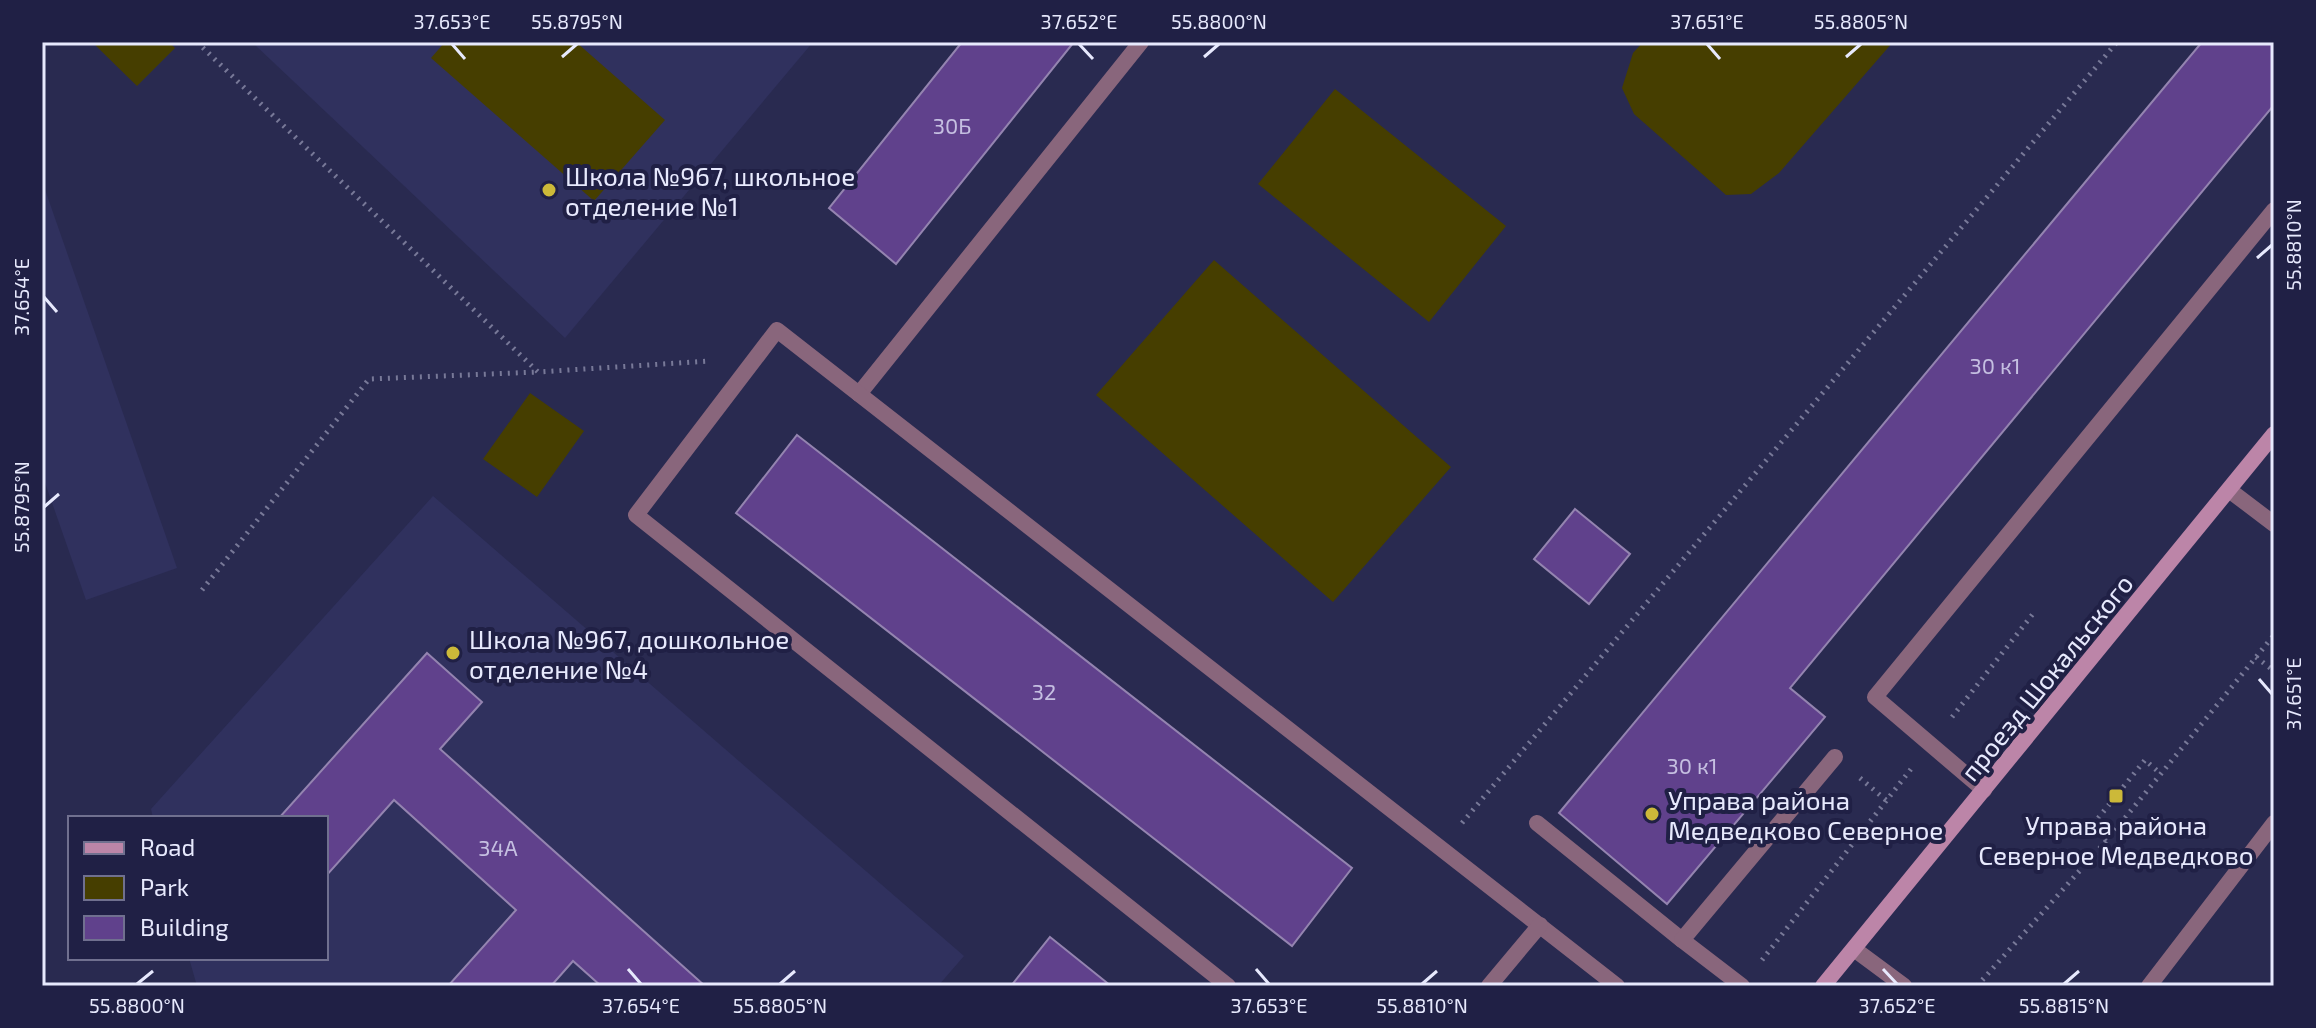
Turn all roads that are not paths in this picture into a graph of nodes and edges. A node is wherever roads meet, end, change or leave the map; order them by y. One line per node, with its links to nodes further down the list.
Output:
1 (1141, 42): 3 (lane)
2 (2274, 210): 8 (lane)
3 (859, 394): 11 (lane); 14 (lane)
4 (2274, 434): 5 (street, проезд Шокальского)
5 (2229, 490): 6 (lane); 8 (street, проезд Шокальского)
6 (2274, 524)
7 (1835, 757): 12 (lane)
8 (1984, 790): 13 (street, проезд Шокальского)
9 (1537, 823): 12 (lane)
10 (2274, 823): 20 (lane)
11 (1540, 925): 15 (lane); 16 (lane)
12 (1682, 940): 17 (lane)
13 (1854, 949): 18 (street, проезд Шокальского); 19 (lane)
14 (1228, 986)
15 (1489, 986)
16 (1617, 986)
17 (1742, 986)
18 (1823, 986)
19 (1904, 986)
20 (2149, 986)

